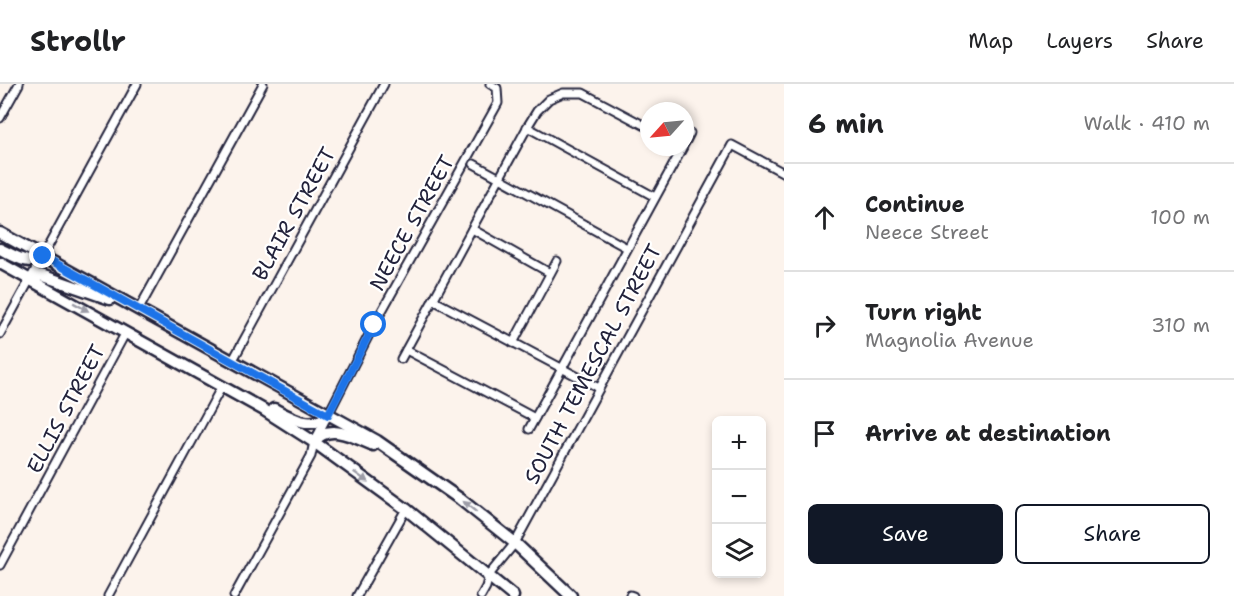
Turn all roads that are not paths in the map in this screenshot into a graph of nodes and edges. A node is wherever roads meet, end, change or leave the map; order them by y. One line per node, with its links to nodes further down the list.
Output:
1 (19, 84): 6 (street)
2 (137, 84): 19 (street)
3 (263, 84): 25 (street)
4 (384, 84): 30 (street, BLAIR STREET)
5 (494, 86): 36 (street, NEECE STREET)
6 (3, 104): 7 (street)
7 (0, 118)
8 (640, 123): 9 (street)
9 (527, 127): 13 (street); 14 (street)
10 (678, 156): 14 (street)
11 (474, 164): 13 (street)
12 (784, 173): 34 (street, SOUTH TEMESCAL STREET)
13 (499, 179): 15 (street); 17 (street)
14 (655, 197): 17 (street)
15 (471, 229): 22 (street); 24 (street)
16 (0, 233): 19 (main road)
17 (627, 248): 32 (street)
18 (0, 249): 19 (main road)
19 (43, 256): 23 (street); 25 (main road)
20 (557, 261): 22 (street)
21 (0, 263): 23 (main road)
22 (550, 273): 28 (street)
23 (30, 279): 25 (main road); 26 (main road, one-way to 26); 27 (street)
24 (433, 300): 28 (street); 29 (street)
25 (139, 309): 30 (main road)
26 (126, 332): 33 (main road); 43 (street, ELLIS STREET)
27 (0, 334)
28 (513, 343): 32 (street)
29 (406, 350): 31 (street); 37 (street)
30 (232, 360): 36 (main road)
31 (400, 360)
32 (562, 368): 34 (street); 37 (street)
33 (222, 386): 35 (main road); 45 (street)
34 (599, 388): 42 (street, SOUTH TEMESCAL STREET)
35 (238, 394): 36 (main road); 39 (main road)
36 (328, 415): 39 (street, NEECE STREET); 40 (main road)
37 (535, 418): 38 (street)
38 (529, 429)
39 (314, 442): 40 (main road); 41 (main road, one-way to 41); 46 (street, NEECE STREET)
40 (398, 455): 42 (main road, one-way to 40)
41 (406, 509): 44 (main road); 47 (street)
42 (515, 543): 44 (street, SOUTH TEMESCAL STREET); 50 (main road)
43 (0, 565)
44 (489, 575): 48 (street, SOUTH TEMESCAL STREET); 49 (main road)
45 (108, 596)
46 (234, 596)
47 (357, 596)
48 (481, 596)
49 (513, 596)
50 (571, 596)

